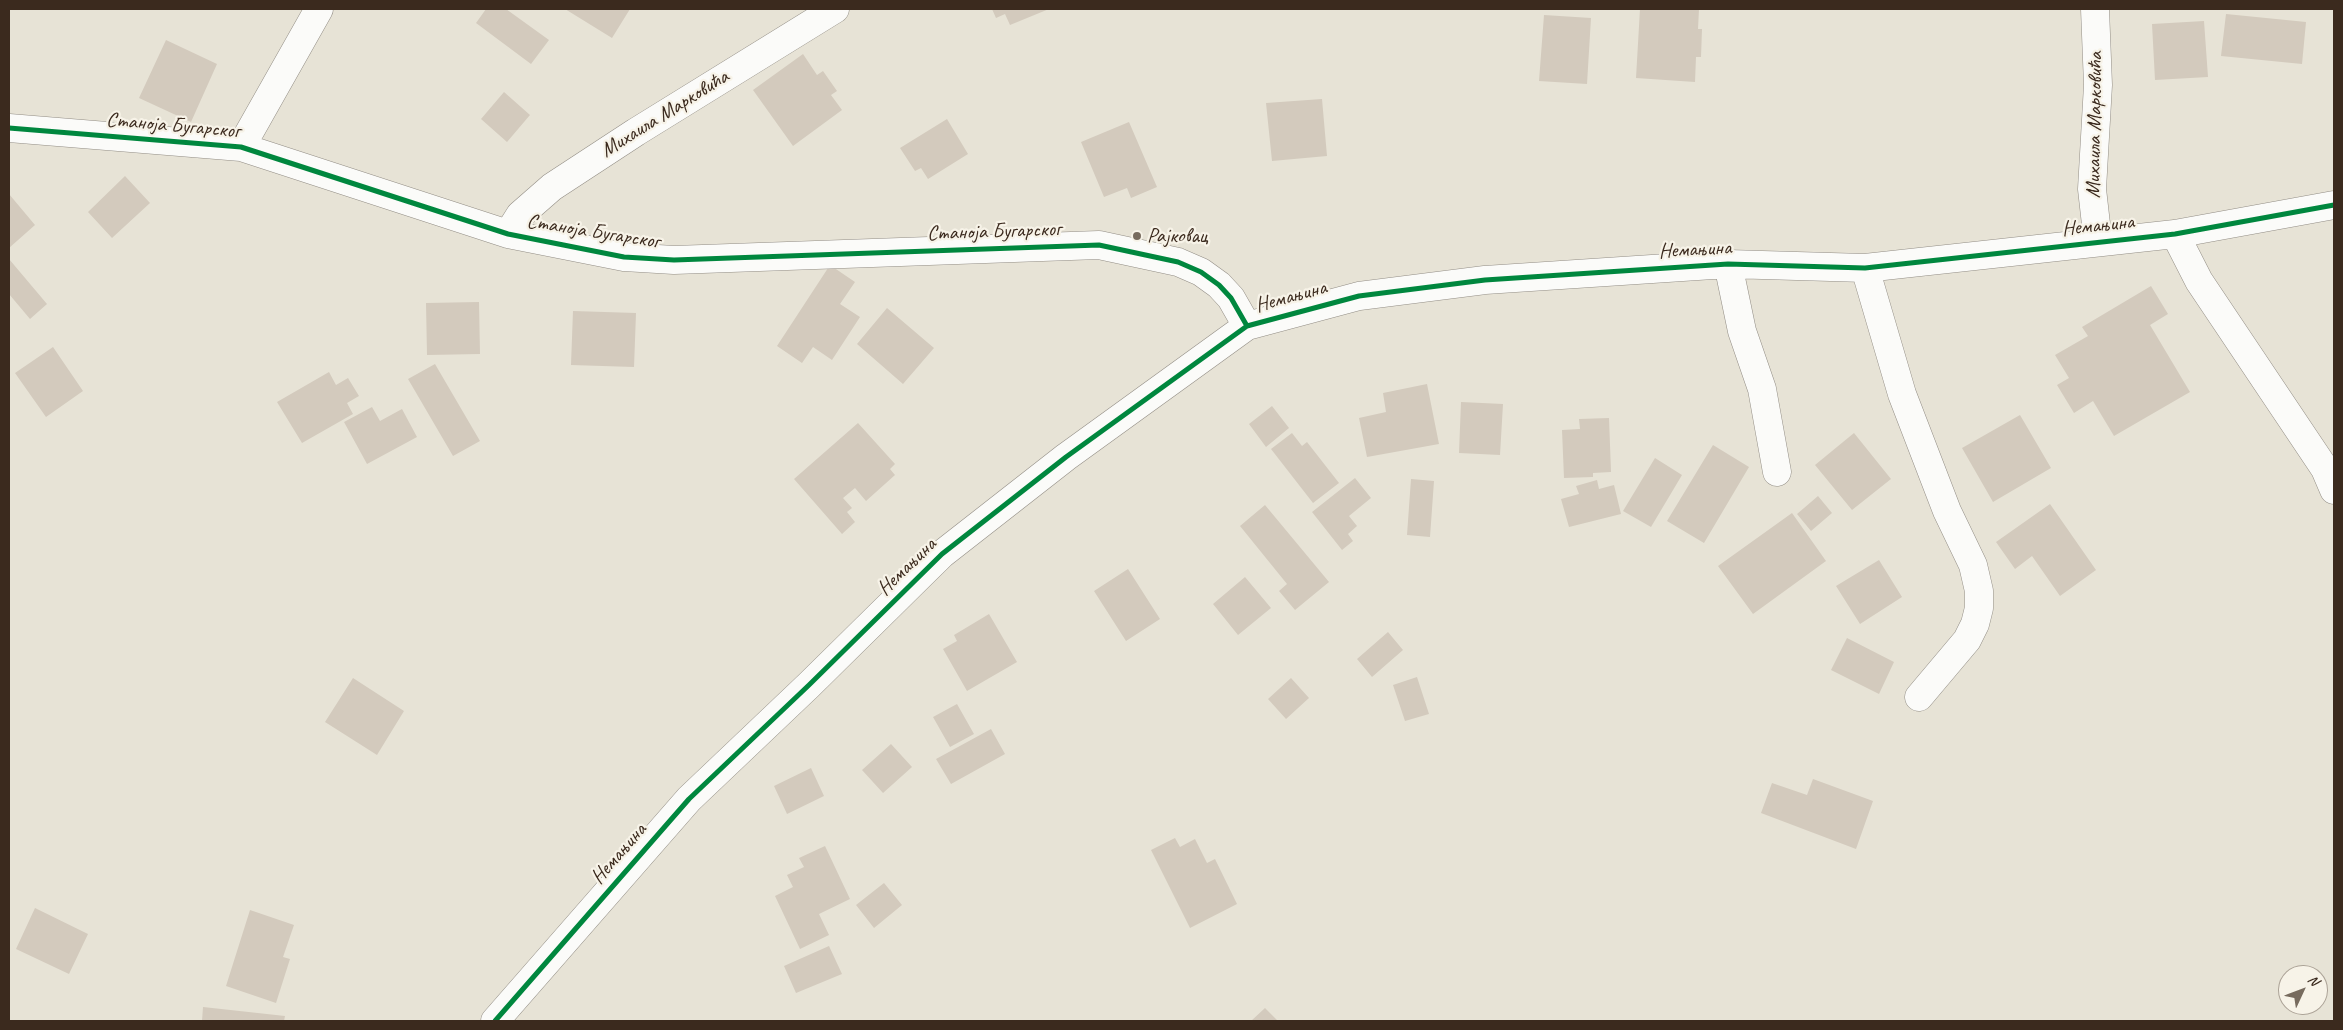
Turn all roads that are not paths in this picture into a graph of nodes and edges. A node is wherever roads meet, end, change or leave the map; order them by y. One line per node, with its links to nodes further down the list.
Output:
1 (319, 9): 5 (street)
2 (835, 9): 7 (street, Михаила Марковића)
3 (2096, 9): 9 (street, Михаила Марковића)
4 (9, 128): 5 (street, Станоја Бугарског)
5 (241, 147): 7 (street, Станоја Бугарског)
6 (2334, 205): 8 (street, Немањина)
7 (508, 234): 12 (street, Станоја Бугарског)
8 (2175, 234): 9 (street, Немањина); 14 (street)
9 (2098, 242): 11 (street, Немањина)
10 (1728, 264): 11 (street, Немањина); 12 (street, Немањина); 13 (street)
11 (1865, 268): 15 (street)
12 (1247, 326): 16 (street, Немањина)
13 (1777, 472)
14 (2334, 490)
15 (1919, 698)
16 (495, 1021)

